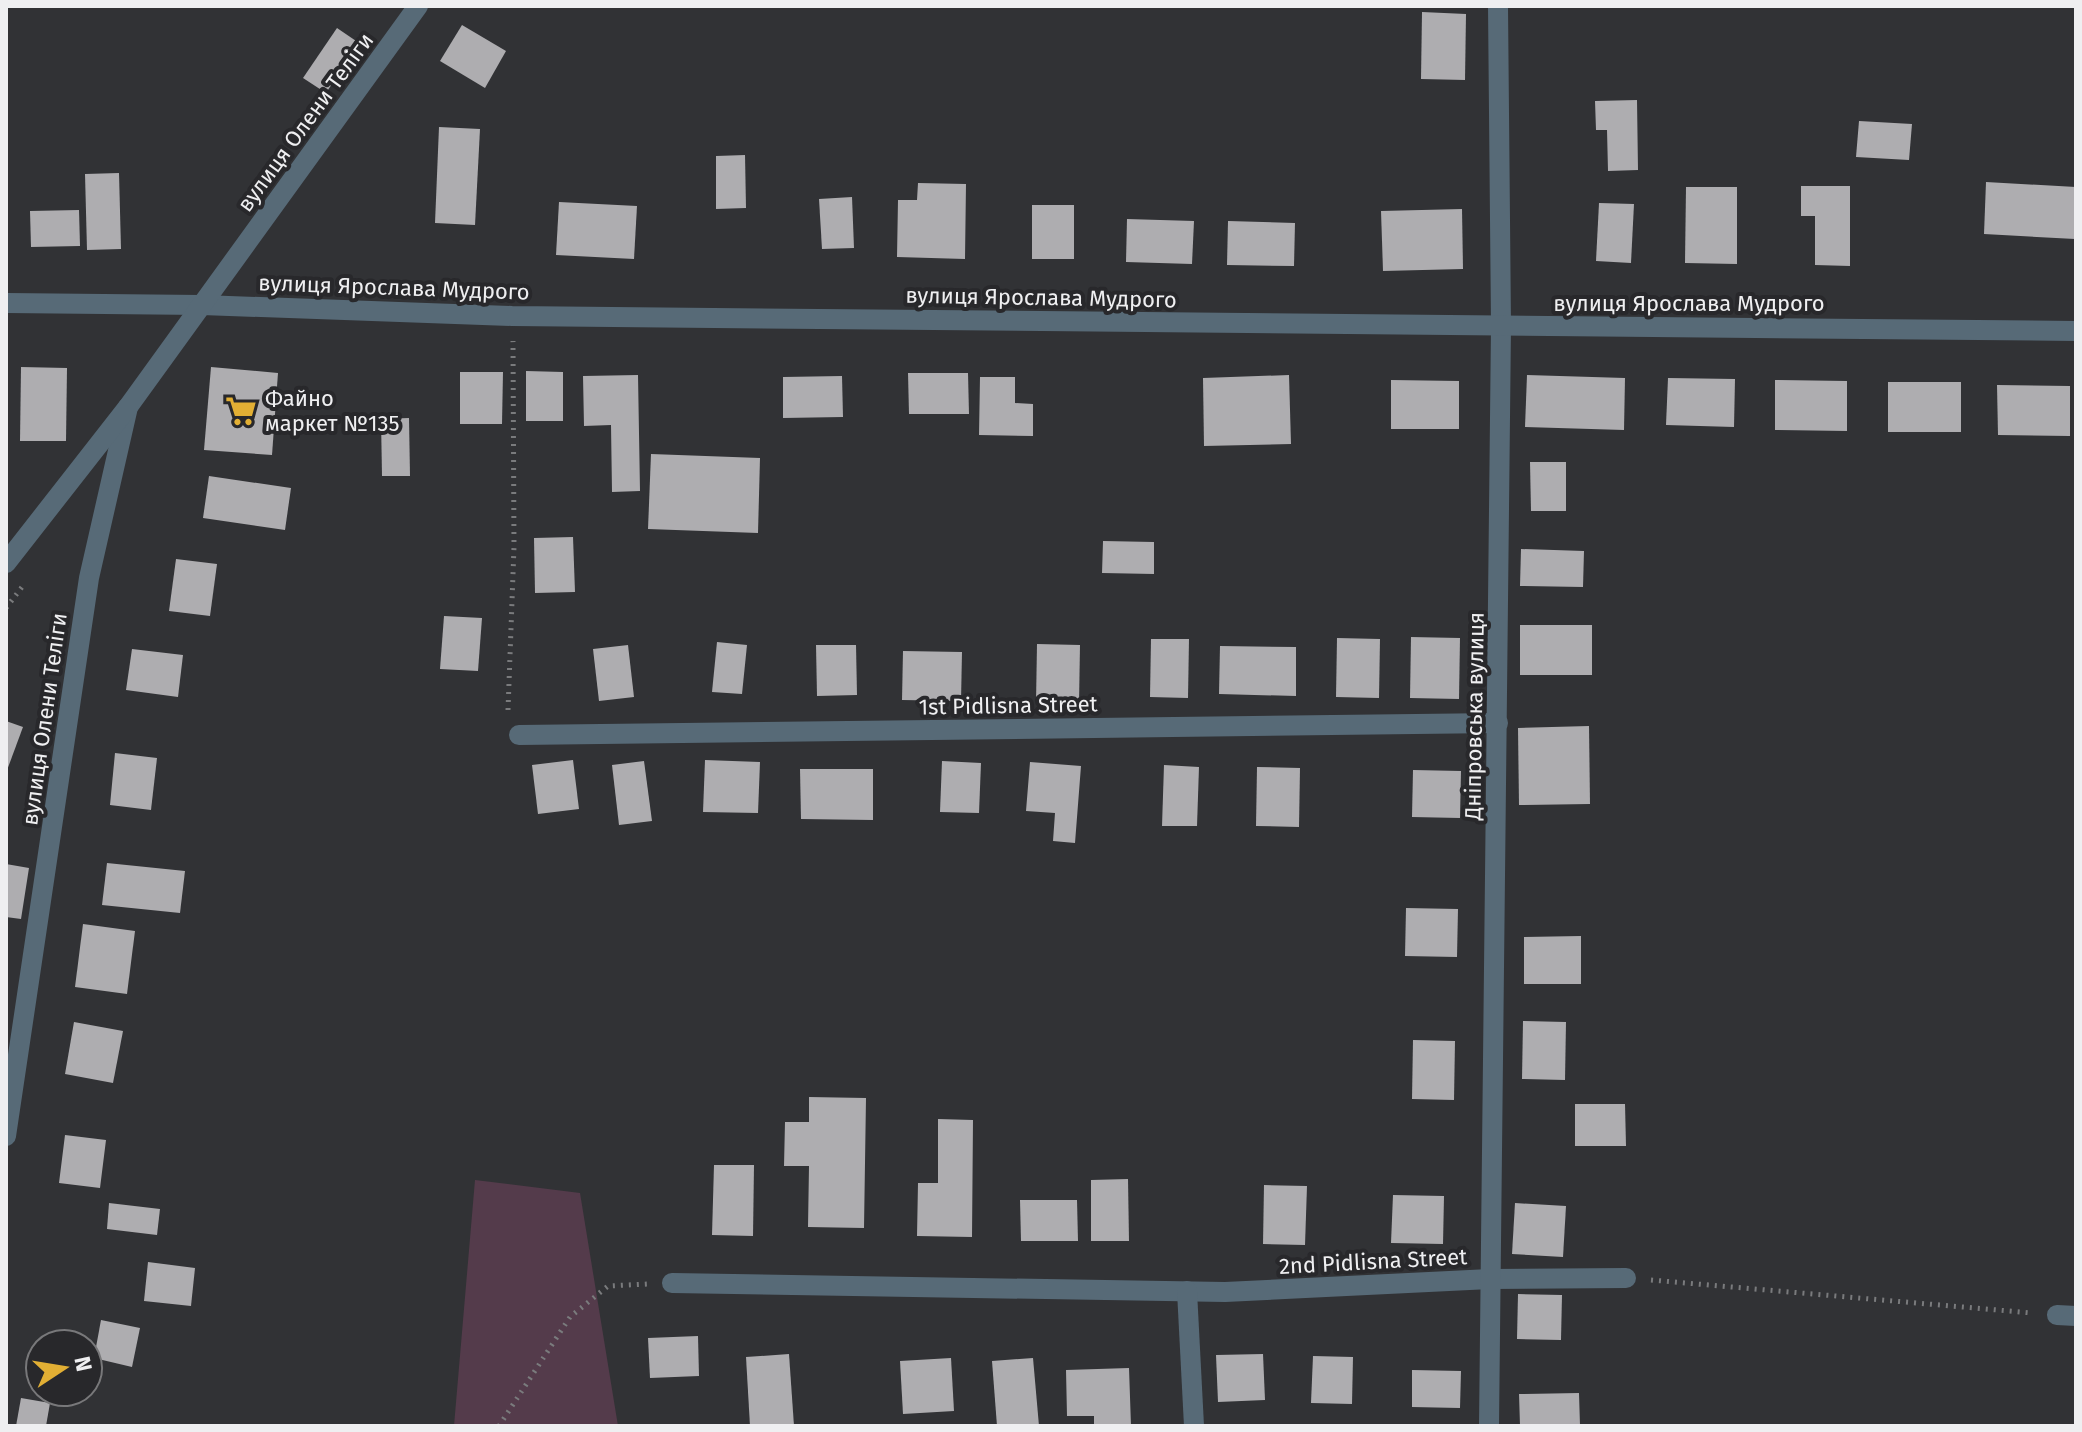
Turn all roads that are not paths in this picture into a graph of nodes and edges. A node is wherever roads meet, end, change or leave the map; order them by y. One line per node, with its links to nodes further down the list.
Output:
1 (418, 6): 4 (street, вулиця Олени Теліги)
2 (1498, 6): 5 (street, Дніпровська вулиця)
3 (6, 303): 4 (street, вулиця Ярослава Мудрого)
4 (202, 305): 5 (street, вулиця Ярослава Мудрого); 7 (street, вулиця Олени Теліги)
5 (1501, 326): 6 (street, вулиця Ярослава Мудрого); 9 (street, Дніпровська вулиця)
6 (2076, 331)
7 (128, 407): 8 (street, вулиця Олени Теліги); 11 (street, вулиця Олени Теліги)
8 (6, 563)
9 (1498, 723): 10 (street, 1st Pidlisna Street); 13 (street, Дніпровська вулиця)
10 (519, 735)
11 (6, 1136)
12 (1626, 1278): 13 (street, 2nd Pidlisna Street)
13 (1490, 1279): 15 (street, 2nd Pidlisna Street); 17 (street, Дніпровська вулиця)
14 (672, 1283): 15 (street, 2nd Pidlisna Street)
15 (1187, 1291): 16 (street)
16 (1194, 1426)
17 (1489, 1426)

